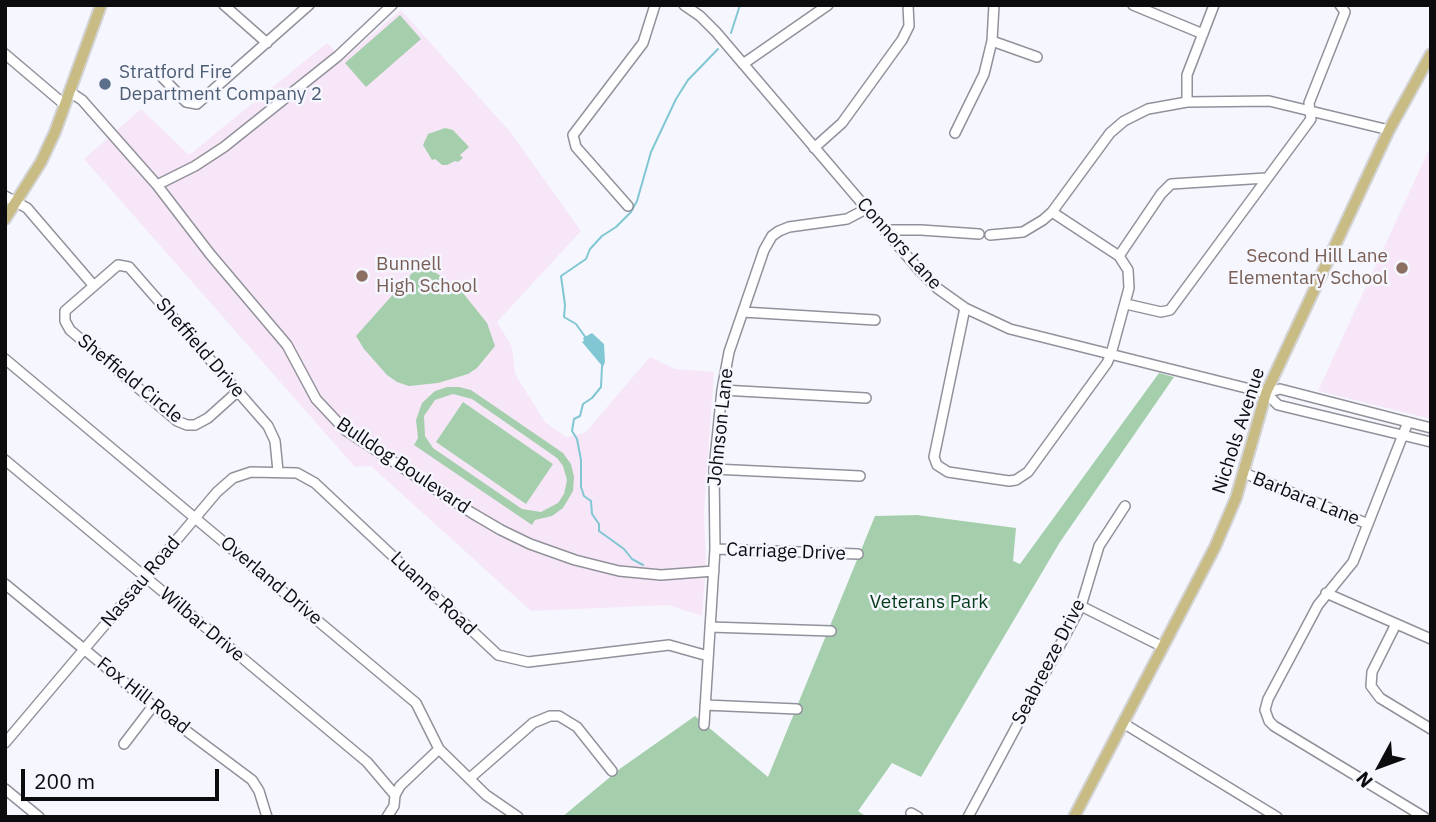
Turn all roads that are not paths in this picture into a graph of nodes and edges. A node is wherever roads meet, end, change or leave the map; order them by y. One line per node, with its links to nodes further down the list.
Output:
1 (102, 5): 21 (main road)
2 (224, 5): 15 (street)
3 (309, 5): 15 (street)
4 (392, 5): 29 (street)
5 (655, 5): 32 (street)
6 (685, 5): 19 (street, Connors Lane)
7 (828, 5): 19 (street)
8 (908, 5): 27 (street)
9 (994, 5): 14 (street)
10 (1133, 5): 13 (street)
11 (1214, 5): 13 (street)
12 (1340, 5): 24 (street)
13 (1203, 34): 22 (street)
14 (992, 41): 18 (street); 26 (street)
15 (267, 43): 20 (street)
16 (5, 54): 23 (street)
17 (1431, 54): 25 (main road, Nichols Avenue)
18 (1037, 57)
19 (743, 64): 27 (street, Connors Lane)
20 (162, 77)
21 (70, 92): 23 (main road); 29 (street, Bulldog Boulevard)
22 (1187, 102): 24 (street); 34 (street)
23 (65, 105): 31 (main road)
24 (1310, 110): 25 (street); 28 (street)
25 (1389, 130): 49 (main road, Nichols Avenue)
26 (955, 133)
27 (814, 148): 33 (street, Connors Lane)
28 (1266, 178): 39 (street); 41 (street)
29 (157, 185): 67 (street, Bulldog Boulevard)
30 (5, 196): 31 (street)
31 (18, 202): 35 (main road); 40 (street)
32 (628, 206)
33 (866, 209): 36 (street, Connors Lane); 43 (street, Johnson Lane)
34 (1052, 212): 38 (street); 39 (street)
35 (5, 219)
36 (884, 230): 37 (street); 42 (street, Connors Lane)
37 (979, 234)
38 (990, 235)
39 (1119, 256): 41 (street)
40 (94, 286): 48 (street, Sheffield Drive); 48 (street, Sheffield Circle)
41 (1126, 304): 45 (street)
42 (965, 308): 45 (street, Connors Lane); 45 (street)
43 (743, 312): 44 (street); 47 (street, Johnson Lane)
44 (875, 320)
45 (1111, 354): 49 (street, Connors Lane)
46 (5, 359): 63 (street, Overland Drive)
47 (722, 390): 50 (street); 58 (street, Johnson Lane)
48 (237, 392): 59 (street, Sheffield Drive)
49 (1266, 393): 51 (street); 52 (street); 60 (main road, Nichols Avenue)
50 (866, 398)
51 (1343, 404): 52 (street); 53 (street)
52 (1339, 419): 55 (street)
53 (1408, 422): 54 (street); 55 (street)
54 (1431, 428)
55 (1404, 436): 56 (street); 64 (street)
56 (1431, 442)
57 (5, 460): 68 (street, Wilbar Drive)
58 (714, 469): 61 (street); 65 (street, Johnson Lane)
59 (278, 471): 63 (street, Luanne Road); 78 (street, Luanne Road)
60 (1244, 473): 64 (street, Barbara Lane); 76 (main road, Nichols Avenue)
61 (860, 476)
62 (1125, 506): 71 (street, Seabreeze Drive)
63 (195, 517): 68 (street, Nassau Road); 87 (street, Overland Drive)
64 (1368, 524): 70 (street)
65 (715, 549): 66 (street, Carriage Drive); 67 (street, Johnson Lane)
66 (858, 554)
67 (714, 571): 73 (street, Johnson Lane)
68 (145, 577): 77 (street, Nassau Road); 91 (street, Wilbar Drive)
69 (5, 584): 77 (street, Fox Hill Road)
70 (1326, 593): 72 (street); 99 (street)
71 (1082, 606): 76 (street); 96 (street, Seabreeze Drive)
72 (1396, 624): 75 (street); 84 (street)
73 (710, 627): 74 (street); 78 (street, Johnson Lane)
74 (831, 631)
75 (1431, 639)
76 (1163, 648): 82 (main road, Nichols Avenue)
77 (84, 649): 80 (street, Fox Hill Road); 85 (street, Nassau Road)
78 (708, 656): 79 (street, Johnson Lane)
79 (705, 705): 81 (street); 83 (street, Johnson Lane)
80 (153, 706): 86 (street); 93 (street, Fox Hill Road)
81 (797, 709)
82 (1123, 723): 97 (main road, Nichols Avenue); 98 (street)
83 (704, 725)
84 (1431, 729)
85 (5, 743)
86 (124, 744)
87 (439, 749): 89 (street, Overland Drive); 91 (street)
88 (612, 771): 89 (street)
89 (470, 778): 95 (street, Overland Drive)
90 (5, 789): 92 (street)
91 (395, 794): 94 (street)
92 (39, 817)
93 (267, 817)
94 (387, 817)
95 (518, 817)
96 (968, 817)
97 (1074, 817)
98 (1276, 817)
99 (1424, 817)

